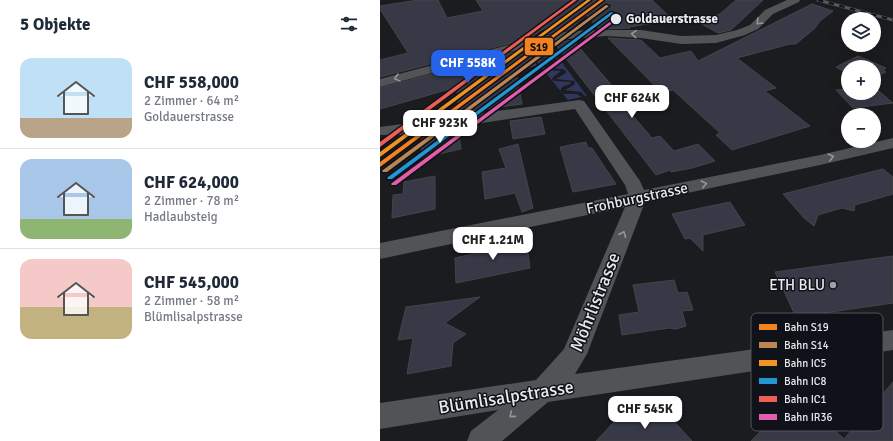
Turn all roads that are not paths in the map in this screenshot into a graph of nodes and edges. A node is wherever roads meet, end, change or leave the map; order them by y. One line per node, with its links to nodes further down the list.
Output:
1 (793, 0): 2 (street, one-way to 2)
2 (380, 83)
3 (384, 131): 5 (street)
4 (893, 143): 5 (street, Frohburgstrasse, one-way to 4)
5 (638, 198): 6 (street, Frohburgstrasse); 10 (street, Möhrlistrasse, one-way to 5)
6 (380, 251)
7 (893, 340): 8 (street, Blümlisalpstrasse)
8 (883, 341)
9 (751, 360): 10 (street, Blümlisalpstrasse)
10 (542, 390): 11 (street, Blümlisalpstrasse); 12 (street, Möhrlistrasse, one-way to 12)
11 (380, 416)
12 (481, 441)

